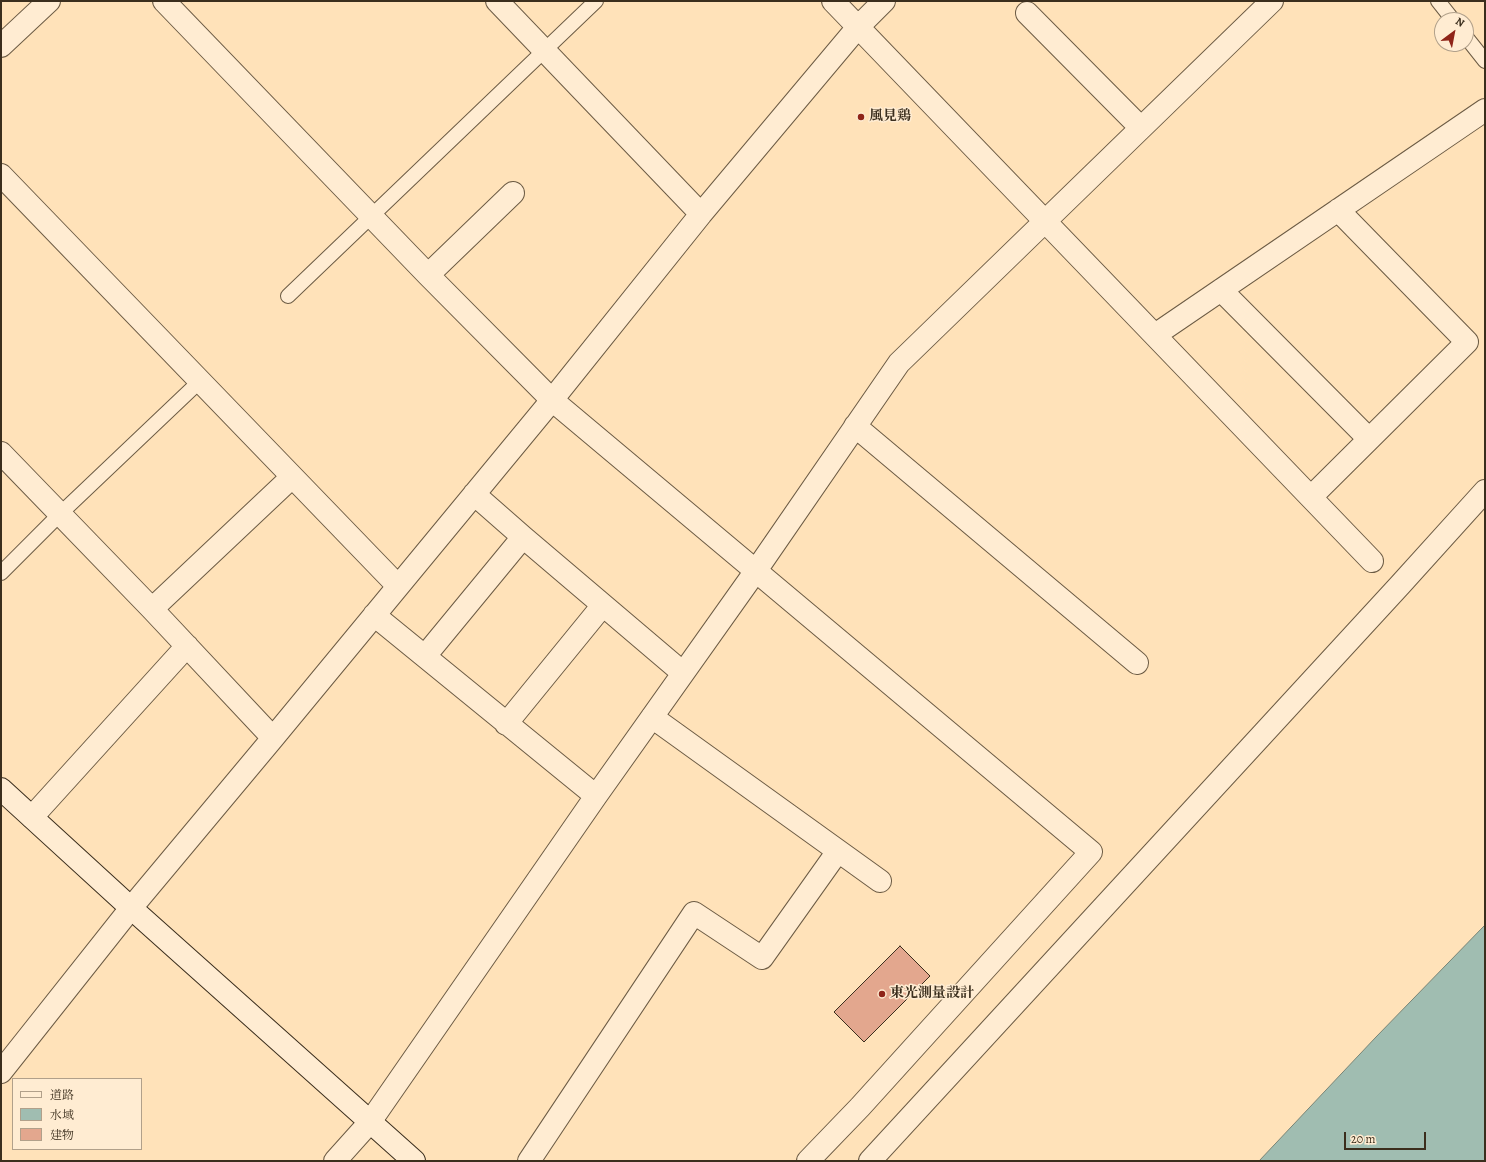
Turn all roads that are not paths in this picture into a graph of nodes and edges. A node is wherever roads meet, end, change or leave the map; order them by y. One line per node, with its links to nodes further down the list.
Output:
1 (49, 1): 12 (street)
2 (164, 1): 22 (street)
3 (497, 1): 14 (street)
4 (596, 1): 14 (lane)
5 (833, 1): 11 (street)
6 (884, 1): 11 (street)
7 (1272, 1): 17 (street)
8 (1438, 1): 9 (lane)
9 (1447, 12)
10 (1027, 13): 17 (street)
11 (858, 26): 21 (street); 23 (street)
12 (1, 46)
13 (1474, 47): 15 (lane)
14 (544, 50): 21 (street); 22 (lane)
15 (1485, 61)
16 (1485, 110): 20 (street)
17 (1141, 128): 23 (street)
18 (1, 175): 28 (street)
19 (513, 193): 24 (street)
20 (1338, 210): 25 (street); 31 (street)
21 (701, 214): 29 (street)
22 (371, 216): 24 (street); 26 (lane)
23 (1045, 221): 27 (street); 30 (street)
24 (428, 275): 29 (street)
25 (1220, 290): 27 (street); 31 (street)
26 (288, 296)
27 (1154, 335): 36 (street)
28 (200, 381): 33 (street); 37 (lane)
29 (552, 400): 35 (street); 40 (street)
30 (855, 426): 40 (street); 48 (street)
31 (1370, 439): 36 (street)
32 (1, 453): 37 (street)
33 (292, 477): 42 (street); 44 (street)
34 (1485, 491): 65 (street)
35 (474, 494): 38 (street); 42 (street)
36 (1311, 497): 39 (street)
37 (60, 514): 41 (lane); 44 (street)
38 (522, 537): 43 (street); 47 (street)
39 (1372, 560)
40 (755, 572): 49 (street); 64 (street)
41 (1, 573)
42 (398, 586): 45 (street)
43 (603, 605): 49 (street); 51 (street)
44 (152, 609): 46 (street)
45 (374, 615): 47 (street); 52 (street)
46 (187, 646): 52 (street); 55 (street)
47 (424, 656): 51 (street)
48 (1137, 663)
49 (684, 673): 50 (street)
50 (652, 717): 54 (street); 56 (street)
51 (506, 724): 54 (street)
52 (274, 738): 58 (street)
53 (1, 789): 55 (street)
54 (596, 796): 60 (street)
55 (32, 817): 58 (street)
56 (838, 851): 57 (street); 63 (street)
57 (880, 881)
58 (131, 908): 59 (street); 60 (street)
59 (1, 1072)
60 (370, 1122): 61 (street); 62 (street)
61 (335, 1161)
62 (414, 1161)
63 (529, 1161)
64 (808, 1161)
65 (870, 1161)

